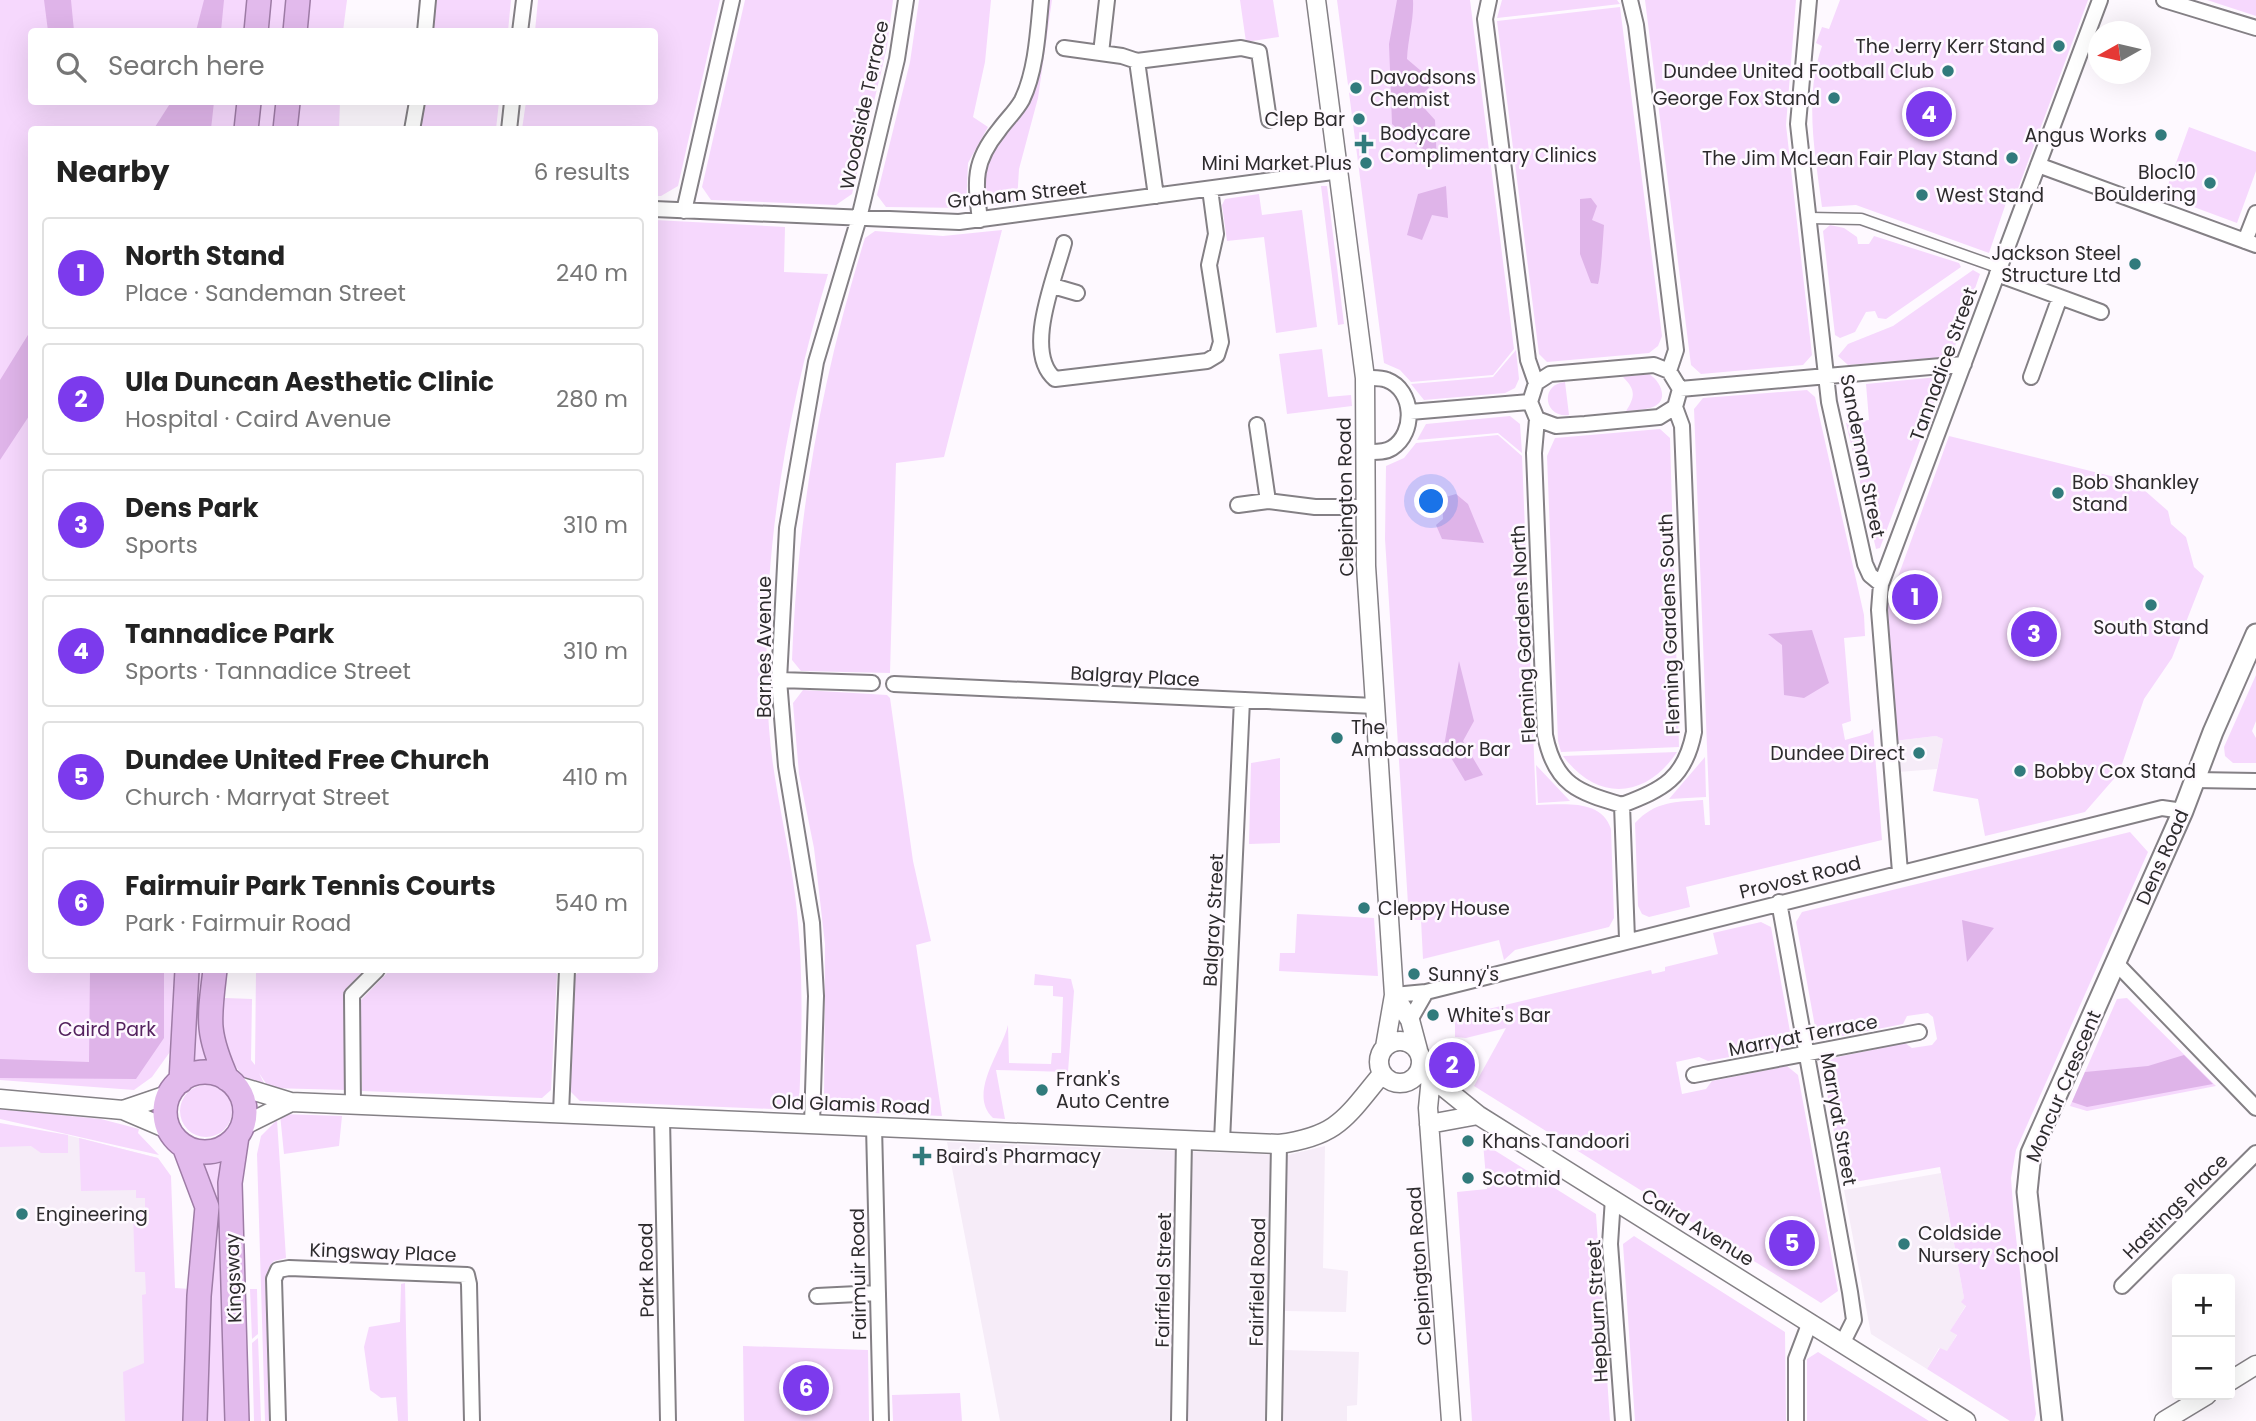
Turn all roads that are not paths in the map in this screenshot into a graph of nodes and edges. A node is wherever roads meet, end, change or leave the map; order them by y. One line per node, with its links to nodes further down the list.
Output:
1 (259, 0): 15 (highway)
2 (298, 0): 16 (highway)
3 (428, 0): 17 (street)
4 (524, 0): 18 (street)
5 (732, 0): 37 (street)
6 (906, 0): 39 (street, Woodside Terrace)
7 (1041, 0): 41 (street)
8 (1107, 0): 21 (street)
9 (1317, 0): 33 (street, Clepington Road)
10 (1489, 0): 54 (street)
11 (1630, 0): 50 (street)
12 (1808, 0): 40 (street, Sandeman Street)
13 (2100, 0): 32 (street, Tannadice Street)
14 (2164, 0): 19 (street)
15 (256, 28)
16 (295, 28)
17 (425, 28)
18 (520, 28)
19 (2256, 28)
20 (1065, 48): 21 (street)
21 (1101, 53): 22 (street)
22 (1137, 61): 27 (street); 35 (street)
23 (249, 105): 28 (highway)
24 (288, 105): 29 (highway)
25 (416, 105): 30 (street)
26 (512, 105): 31 (street)
27 (1269, 120)
28 (246, 126)
29 (285, 126)
30 (413, 126)
31 (509, 126)
32 (2038, 165): 43 (street); 44 (street, Tannadice Street)
33 (1340, 171): 34 (street, Graham Street); 53 (street, Clepington Road)
34 (1210, 189): 35 (street, Graham Street); 45 (street)
35 (1156, 196): 41 (street, Graham Street)
36 (658, 209): 37 (street, Graham Street)
37 (684, 211): 39 (street, Graham Street)
38 (2256, 213): 43 (street)
39 (859, 218): 41 (street, Graham Street); 67 (street, Barnes Avenue)
40 (1809, 218): 44 (street); 51 (street, Sandeman Street)
41 (980, 220)
42 (1064, 243): 45 (street)
43 (2251, 243)
44 (1998, 271): 47 (street); 49 (street, Tannadice Street)
45 (1053, 286): 46 (street)
46 (1077, 292)
47 (2060, 297): 48 (street); 52 (street)
48 (2101, 312)
49 (1964, 364): 51 (street); 65 (street, Tannadice Street)
50 (1669, 371): 54 (street); 55 (street)
51 (1827, 376): 55 (street); 65 (street, Sandeman Street)
52 (2031, 377)
53 (1365, 378): 58 (street); 61 (street, Clepington Road)
54 (1536, 383): 56 (street)
55 (1680, 389): 57 (street)
56 (1531, 402): 58 (street); 59 (street)
57 (1675, 407): 59 (street); 74 (street, Fleming Gardens South)
58 (1410, 412): 61 (street)
59 (1537, 419): 74 (street, Fleming Gardens North)
60 (1257, 425): 62 (street)
61 (1366, 452): 64 (street, Clepington Road)
62 (1268, 501): 63 (street); 64 (street)
63 (1238, 505)
64 (1365, 507): 71 (street, Clepington Road)
65 (1881, 584): 76 (street)
66 (2256, 634): 72 (main road, Dens Road)
67 (779, 680): 68 (street); 106 (street, Barnes Avenue)
68 (872, 683)
69 (894, 684): 70 (street, Balgray Place)
70 (1242, 700): 71 (street, Balgray Place); 111 (street, Balgray Street)
71 (1376, 706): 85 (street, Clepington Road)
72 (2195, 780): 73 (street); 75 (main road, Dens Road)
73 (2256, 781)
74 (1622, 805): 78 (street)
75 (2183, 811): 76 (street, Provost Road); 79 (main road, Dens Road)
76 (1900, 873): 77 (street, Provost Road)
77 (1779, 902): 78 (street, Provost Road); 89 (street, Marryat Street)
78 (1627, 939): 84 (street, Provost Road)
79 (2116, 963): 100 (street); 135 (main road, Moncur Crescent)
80 (187, 973): 96 (highway)
81 (215, 973): 95 (highway)
82 (373, 973): 99 (street)
83 (567, 973): 102 (street)
84 (1426, 992): 85 (street, Provost Road); 86 (street)
85 (1394, 995): 86 (street, Clepington Road); 88 (street, Clepington Road)
86 (1410, 1020): 90 (street, Clepington Road)
87 (1919, 1032): 89 (street, Marryat Terrace)
88 (1385, 1046): 90 (street); 91 (street, Clepington Road)
89 (1807, 1053): 92 (street, Marryat Terrace); 119 (street, Marryat Street)
90 (1420, 1055): 93 (street, Clepington Road); 94 (street)
91 (1382, 1074): 94 (street); 112 (street, Old Glamis Road)
92 (1694, 1075)
93 (1431, 1077): 103 (street, Caird Avenue); 104 (street, Clepington Road)
94 (1410, 1081): 104 (street, Clepington Road)
95 (231, 1082): 96 (highway); 98 (street, Old Glamis Road); 108 (highway)
96 (176, 1087): 101 (street); 109 (highway)
97 (0, 1099): 101 (street)
98 (291, 1102): 99 (street, Old Glamis Road); 108 (street, Old Glamis Road)
99 (353, 1105): 102 (street, Old Glamis Road)
100 (2256, 1108)
101 (124, 1110): 109 (street)
102 (561, 1113): 105 (street, Old Glamis Road)
103 (1478, 1115): 104 (street); 114 (street, Caird Avenue)
104 (1429, 1116): 131 (street, Clepington Road)
105 (662, 1118): 106 (street, Old Glamis Road); 127 (street, Park Road)
106 (812, 1124): 107 (street, Old Glamis Road)
107 (874, 1126): 110 (street, Old Glamis Road); 116 (street, Fairmuir Road)
108 (240, 1131): 109 (highway); 124 (highway, Kingsway)
109 (177, 1138): 123 (highway, Kingsway)
110 (1184, 1140): 111 (street, Old Glamis Road); 129 (street, Fairfield Street)
111 (1222, 1141): 112 (street, Old Glamis Road)
112 (1279, 1144): 130 (street, Fairfield Road)
113 (2256, 1153): 115 (street, Hastings Place)
114 (1613, 1198): 118 (street, Caird Avenue); 132 (street, Hepburn Street)
115 (2122, 1286)
116 (878, 1293): 117 (street); 128 (street, Fairmuir Road)
117 (817, 1296)
118 (1811, 1322): 119 (street, Caird Avenue); 133 (street)
119 (1843, 1342): 134 (street, Caird Avenue)
120 (2256, 1365): 121 (street)
121 (2235, 1378)
122 (2199, 1400): 136 (street)
123 (195, 1421)
124 (237, 1421)
125 (278, 1421): 126 (street, Kingsway Place)
126 (472, 1421)
127 (668, 1421)
128 (881, 1421)
129 (1179, 1421)
130 (1274, 1421)
131 (1451, 1421)
132 (1623, 1421)
133 (1796, 1421)
134 (1966, 1421)
135 (2052, 1421)
136 (2164, 1421)

